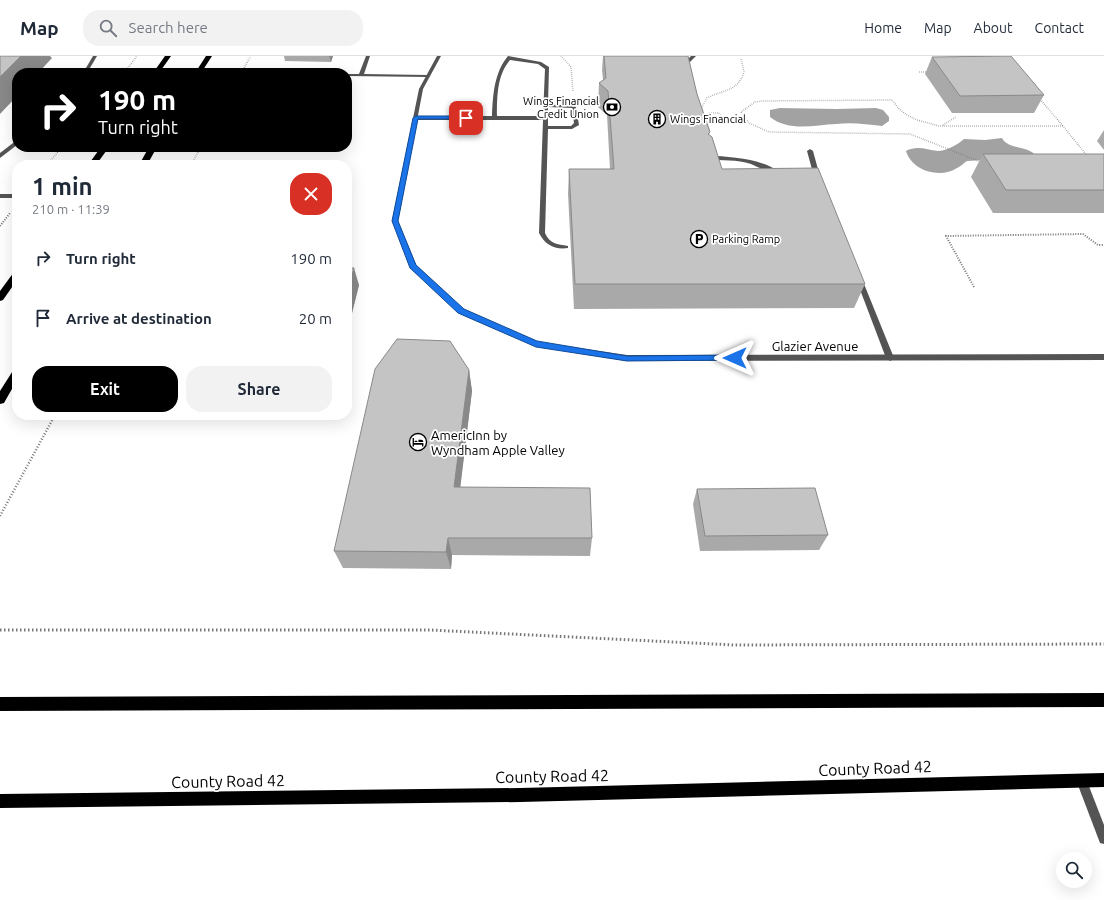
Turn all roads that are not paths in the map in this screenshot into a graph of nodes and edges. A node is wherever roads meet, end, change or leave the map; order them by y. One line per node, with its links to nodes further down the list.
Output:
1 (96, 56): 9 (street)
2 (168, 56): 10 (highway)
3 (209, 56): 11 (highway)
4 (368, 56): 13 (street)
5 (438, 56): 14 (street, Glazier Avenue)
6 (694, 56): 8 (street)
7 (509, 57): 15 (street); 17 (street)
8 (673, 65)
9 (88, 68)
10 (160, 68)
11 (201, 68)
12 (352, 75): 13 (street)
13 (361, 75): 14 (street)
14 (428, 76): 16 (street, Glazier Avenue)
15 (546, 104): 18 (street); 19 (street)
16 (416, 118): 17 (street); 33 (street, Glazier Avenue)
17 (494, 118): 18 (street)
18 (545, 118): 19 (street)
19 (545, 128): 28 (street)
20 (12, 146): 22 (street)
21 (810, 151): 25 (street)
22 (0, 156)
23 (708, 158): 24 (street)
24 (784, 174)
25 (815, 175)
26 (0, 196): 27 (street)
27 (12, 196)
28 (566, 247)
29 (858, 276): 33 (street)
30 (12, 281): 31 (highway)
31 (0, 298)
32 (1104, 357): 33 (street, Glazier Avenue)
33 (890, 358)
34 (12, 380): 35 (highway)
35 (0, 400)
36 (1104, 700): 37 (highway)
37 (0, 704)
38 (1081, 780): 39 (highway, County Road 42); 40 (highway, County Road 42); 41 (street)
39 (1104, 780)
40 (0, 801)
41 (1104, 839)

